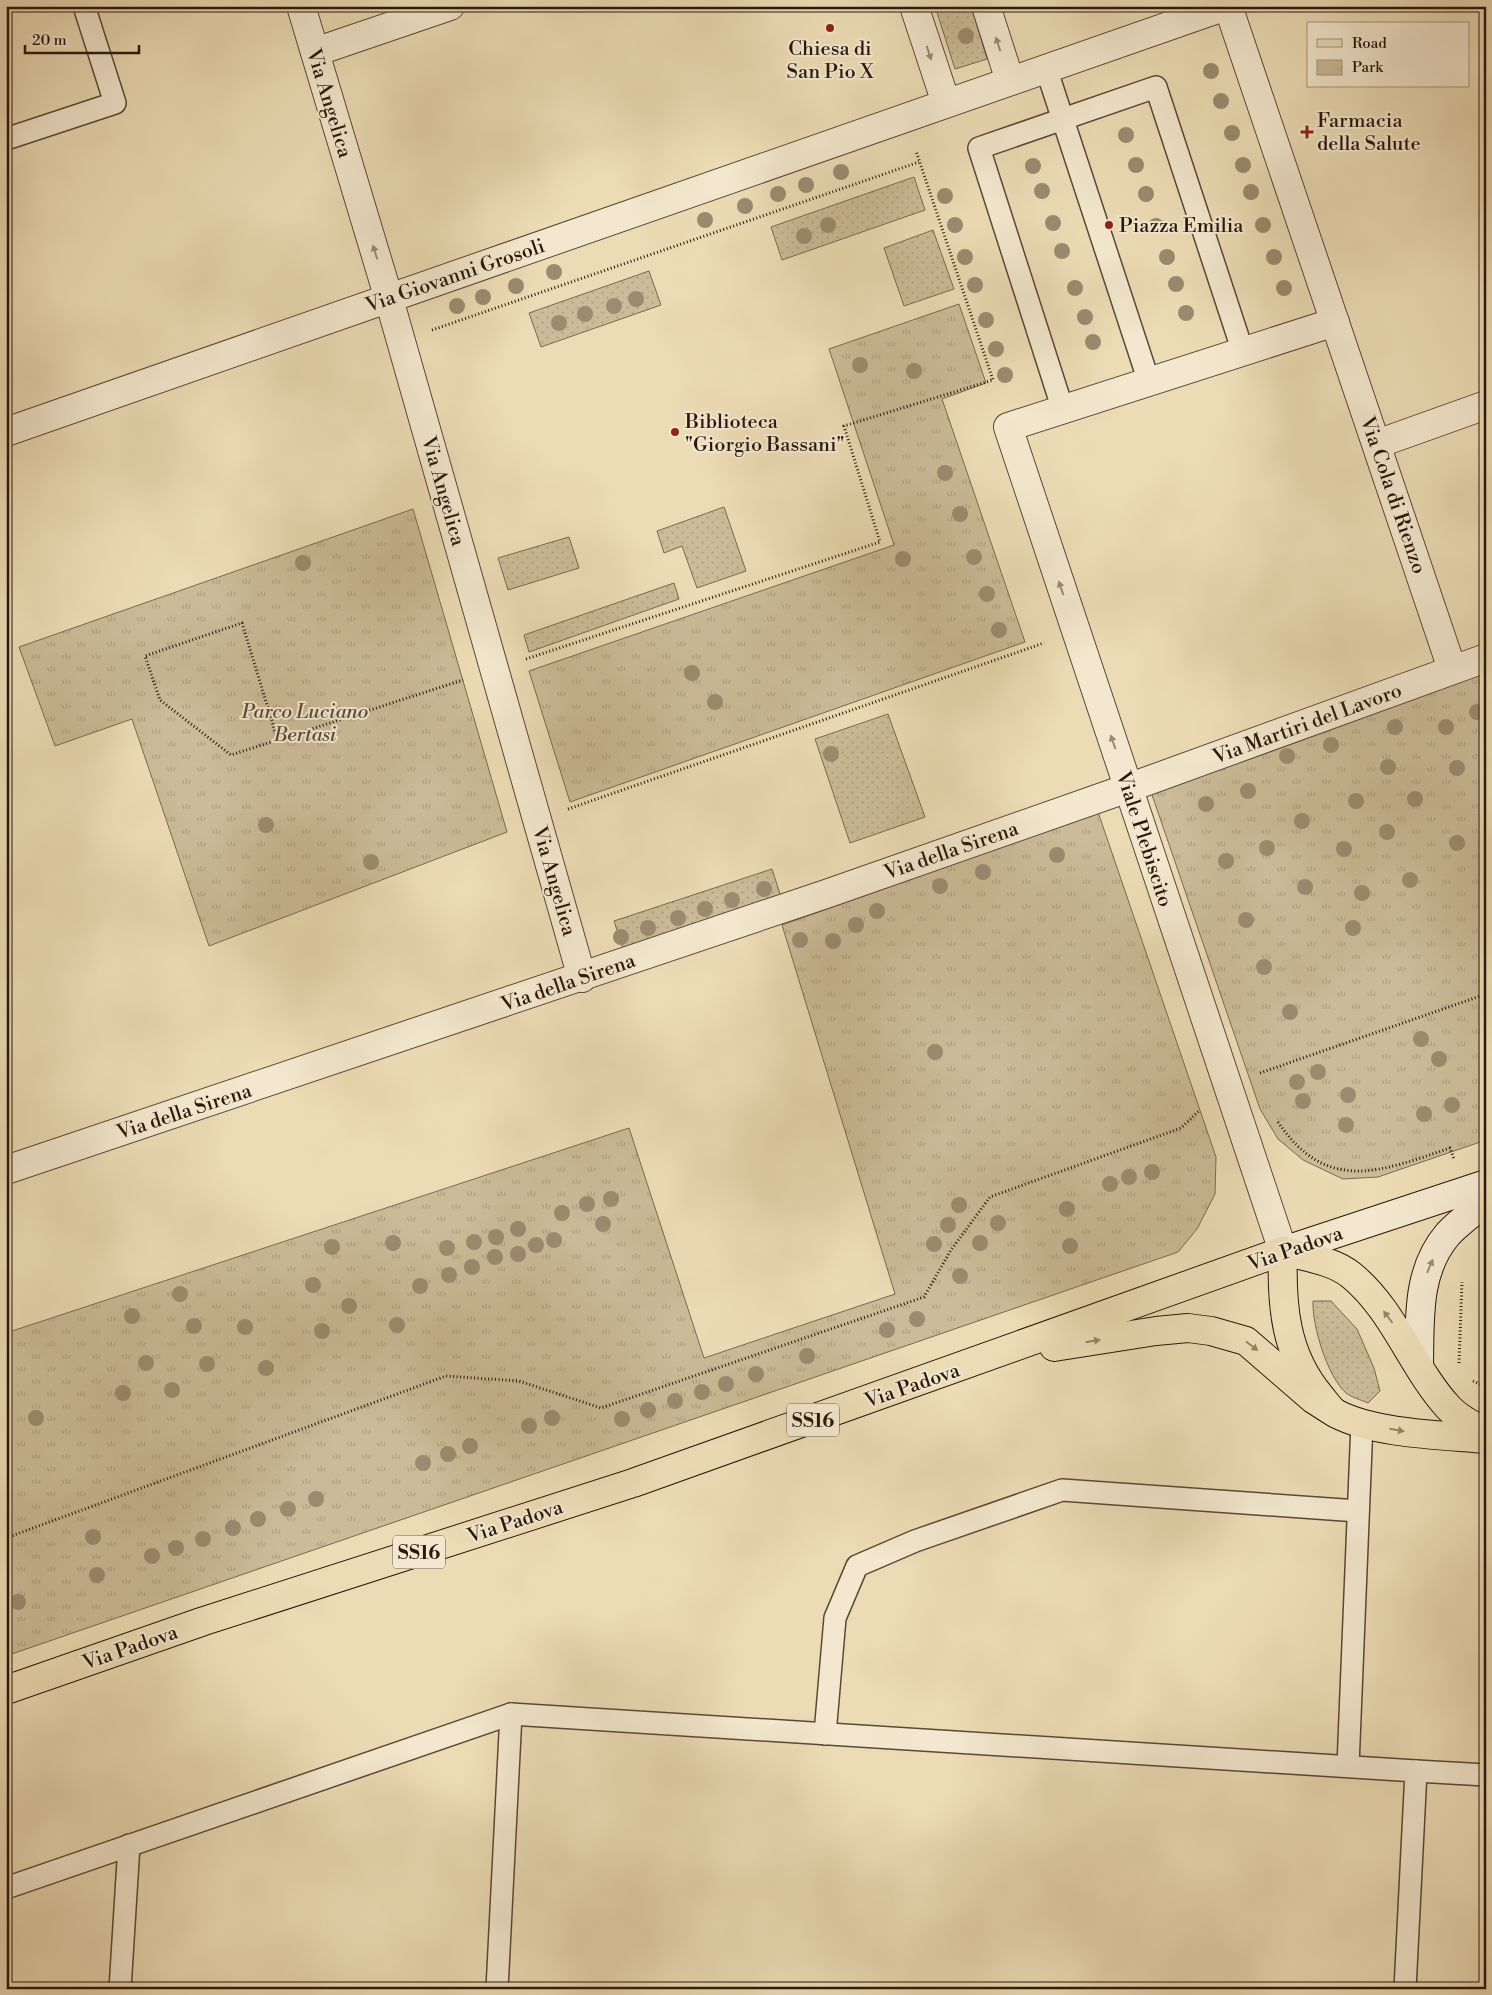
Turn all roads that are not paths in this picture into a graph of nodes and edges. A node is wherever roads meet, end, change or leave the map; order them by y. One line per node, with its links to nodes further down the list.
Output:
1 (84, 6): 12 (lane)
2 (301, 6): 7 (street, Via Angelica)
3 (450, 6): 7 (street)
4 (914, 6): 10 (street, one-way to 10)
5 (986, 6): 9 (street, one-way to 5)
6 (1227, 6): 8 (street); 14 (street)
7 (315, 52): 13 (street, Via Angelica, one-way to 7)
8 (1046, 68): 9 (street); 11 (lane)
9 (1010, 81): 10 (street)
10 (946, 103): 13 (street, Via Giovanni Grosoli)
11 (1063, 119): 15 (lane); 16 (lane); 18 (lane)
12 (6, 139)
13 (389, 298): 19 (street, Via Giovanni Grosoli); 24 (street, Via Angelica)
14 (1335, 322): 15 (street); 20 (street, Via Cola di Rienzo)
15 (1243, 352): 16 (street)
16 (1149, 382): 18 (street)
17 (1486, 405): 20 (street)
18 (1063, 410): 23 (street, Viale Plebiscito, one-way to 18)
19 (6, 432)
20 (1377, 444): 22 (street, Via Cola di Rienzo)
21 (1486, 658): 22 (street, Via Martiri del Lavoro)
22 (1452, 669): 23 (street, Via Martiri del Lavoro)
23 (1128, 788): 24 (street, Via della Sirena); 28 (street, Viale Plebiscito)
24 (582, 978): 25 (street, Via della Sirena)
25 (6, 1170)
26 (1486, 1184): 28 (street, Via Padova / SS16)
27 (1486, 1201): 30 (street, one-way to 27)
28 (1283, 1252): 29 (main road, Via Padova / SS16); 30 (main road, one-way to 28); 31 (main road)
29 (993, 1356): 31 (main road, Via Padova, one-way to 31); 36 (main road, Via Padova / SS16)
30 (1419, 1366): 33 (main road)
31 (1335, 1413): 32 (main road, Via Padova)
32 (1362, 1423): 34 (main road, Via Padova, one-way to 34); 35 (lane)
33 (1486, 1432)
34 (1486, 1439)
35 (1358, 1511): 38 (lane); 39 (lane)
36 (6, 1690)
37 (511, 1714): 38 (lane); 42 (lane); 45 (lane)
38 (825, 1734): 39 (lane)
39 (1348, 1766): 40 (lane)
40 (1416, 1771): 41 (lane); 46 (lane)
41 (1486, 1775)
42 (129, 1846): 43 (lane); 44 (lane)
43 (6, 1888)
44 (120, 1989)
45 (497, 1989)
46 (1405, 1989)

